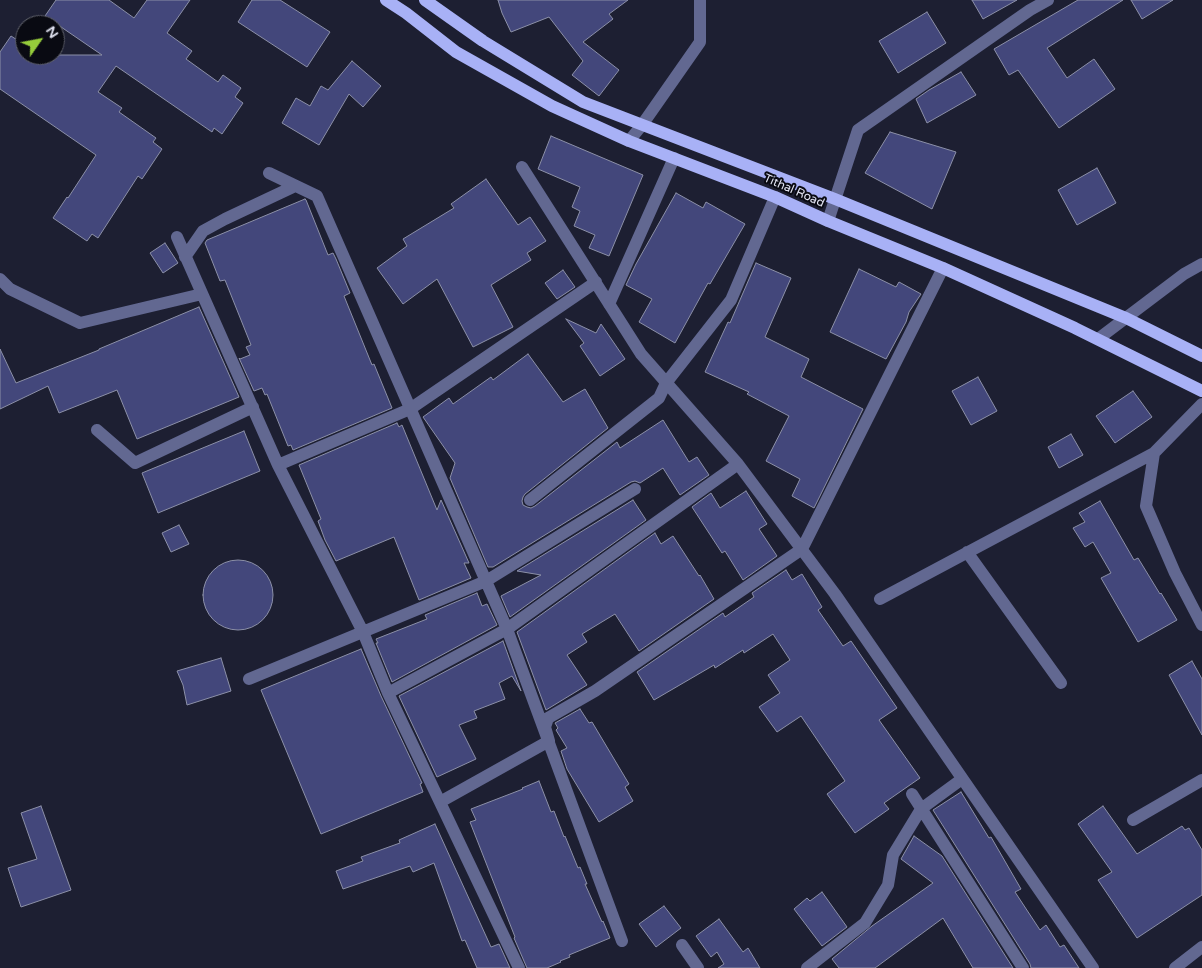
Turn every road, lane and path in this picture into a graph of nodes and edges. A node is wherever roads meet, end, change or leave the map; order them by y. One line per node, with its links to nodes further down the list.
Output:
1 (386, 0): 6 (main road, Tithal Road)
2 (425, 0): 5 (main road)
3 (700, 0): 5 (street)
4 (1048, 0): 12 (street)
5 (642, 125): 6 (street); 12 (main road)
6 (629, 141): 7 (main road, Tithal Road)
7 (674, 158): 11 (main road, Tithal Road); 21 (street)
8 (522, 167): 19 (street)
9 (269, 174): 10 (street)
10 (295, 186): 15 (street); 29 (street)
11 (774, 197): 13 (main road, Tithal Road); 25 (street)
12 (835, 199): 13 (street); 22 (main road)
13 (828, 221): 17 (main road, Tithal Road)
14 (177, 238): 15 (street)
15 (186, 257): 20 (street)
16 (1202, 264): 22 (street)
17 (944, 268): 23 (main road, Tithal Road); 36 (street)
18 (0, 279): 20 (street)
19 (596, 282): 21 (street); 29 (street)
20 (202, 294): 28 (street)
21 (609, 304): 25 (street)
22 (1126, 318): 23 (street); 24 (main road)
23 (1098, 339): 26 (main road, Tithal Road)
24 (1202, 356)
25 (666, 383): 33 (street); 35 (street)
26 (1202, 391)
27 (1202, 404): 31 (street)
28 (253, 407): 30 (street); 32 (street)
29 (410, 408): 32 (street); 38 (street)
30 (97, 430)
31 (1154, 453): 37 (street); 40 (street)
32 (278, 464): 42 (street)
33 (738, 464): 36 (street); 41 (street)
34 (634, 489): 38 (street)
35 (530, 500)
36 (802, 549): 46 (street); 47 (street)
37 (967, 552): 39 (street); 44 (street)
38 (486, 581): 41 (street); 42 (street)
39 (880, 598)
40 (1202, 625)
41 (507, 629): 45 (street); 46 (street)
42 (363, 632): 43 (street); 45 (street)
43 (249, 679)
44 (1061, 683)
45 (388, 693): 50 (street)
46 (548, 741): 50 (street); 53 (street)
47 (962, 779): 51 (street); 60 (street)
48 (1202, 780): 52 (street)
49 (912, 794): 51 (street)
50 (440, 802): 56 (street)
51 (921, 809): 58 (street); 59 (street)
52 (1133, 820)
53 (622, 941)
54 (682, 945): 57 (street)
55 (1202, 947): 61 (street)
56 (519, 968)
57 (698, 968)
58 (808, 968)
59 (1023, 968)
60 (1093, 968)
61 (1175, 968)

